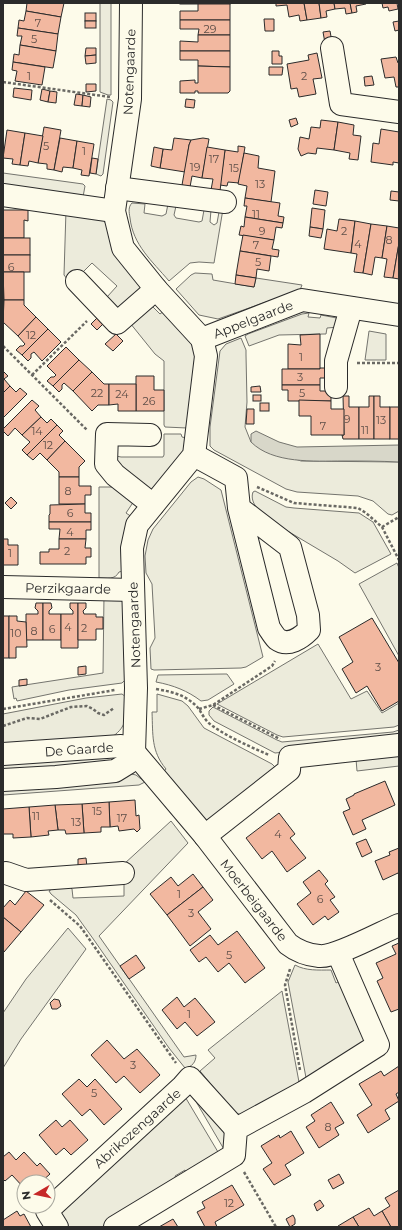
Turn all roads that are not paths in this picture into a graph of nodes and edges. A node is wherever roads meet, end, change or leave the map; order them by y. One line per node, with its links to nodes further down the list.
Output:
1 (131, 3): 4 (street, Notengaarde)
2 (332, 48): 3 (street)
3 (399, 112)
4 (117, 188): 6 (street); 7 (street, Notengaarde)
5 (3, 195): 7 (street)
6 (225, 202)
7 (114, 211): 9 (street, Notengaarde)
8 (77, 282): 9 (street)
9 (156, 289): 12 (street, Notengaarde)
10 (351, 308): 11 (street, Appelgaarde); 12 (street, Appelgaarde); 13 (street)
11 (399, 315)
12 (202, 339): 15 (street)
13 (336, 386)
14 (150, 435): 16 (street)
15 (194, 455): 16 (street, Notengaarde); 17 (street)
16 (153, 504): 19 (street, Notengaarde)
17 (239, 508): 17 (street)
18 (3, 587): 19 (street, Perzikgaarde)
19 (133, 590): 21 (street, Notengaarde)
20 (399, 744): 24 (street)
21 (134, 752): 22 (street, De Gaarde); 23 (street, De Gaarde); 24 (street, Moerbeigaarde)
22 (3, 754)
23 (3, 780)
24 (205, 836): 28 (street, Moerbeigaarde)
25 (123, 873): 26 (street)
26 (10, 875)
27 (399, 925): 28 (street, Moerbeigaarde)
28 (338, 953): 29 (street)
29 (236, 1129): 30 (street, Abrikozengaarde); 31 (street)
30 (57, 1227)
31 (115, 1227)

